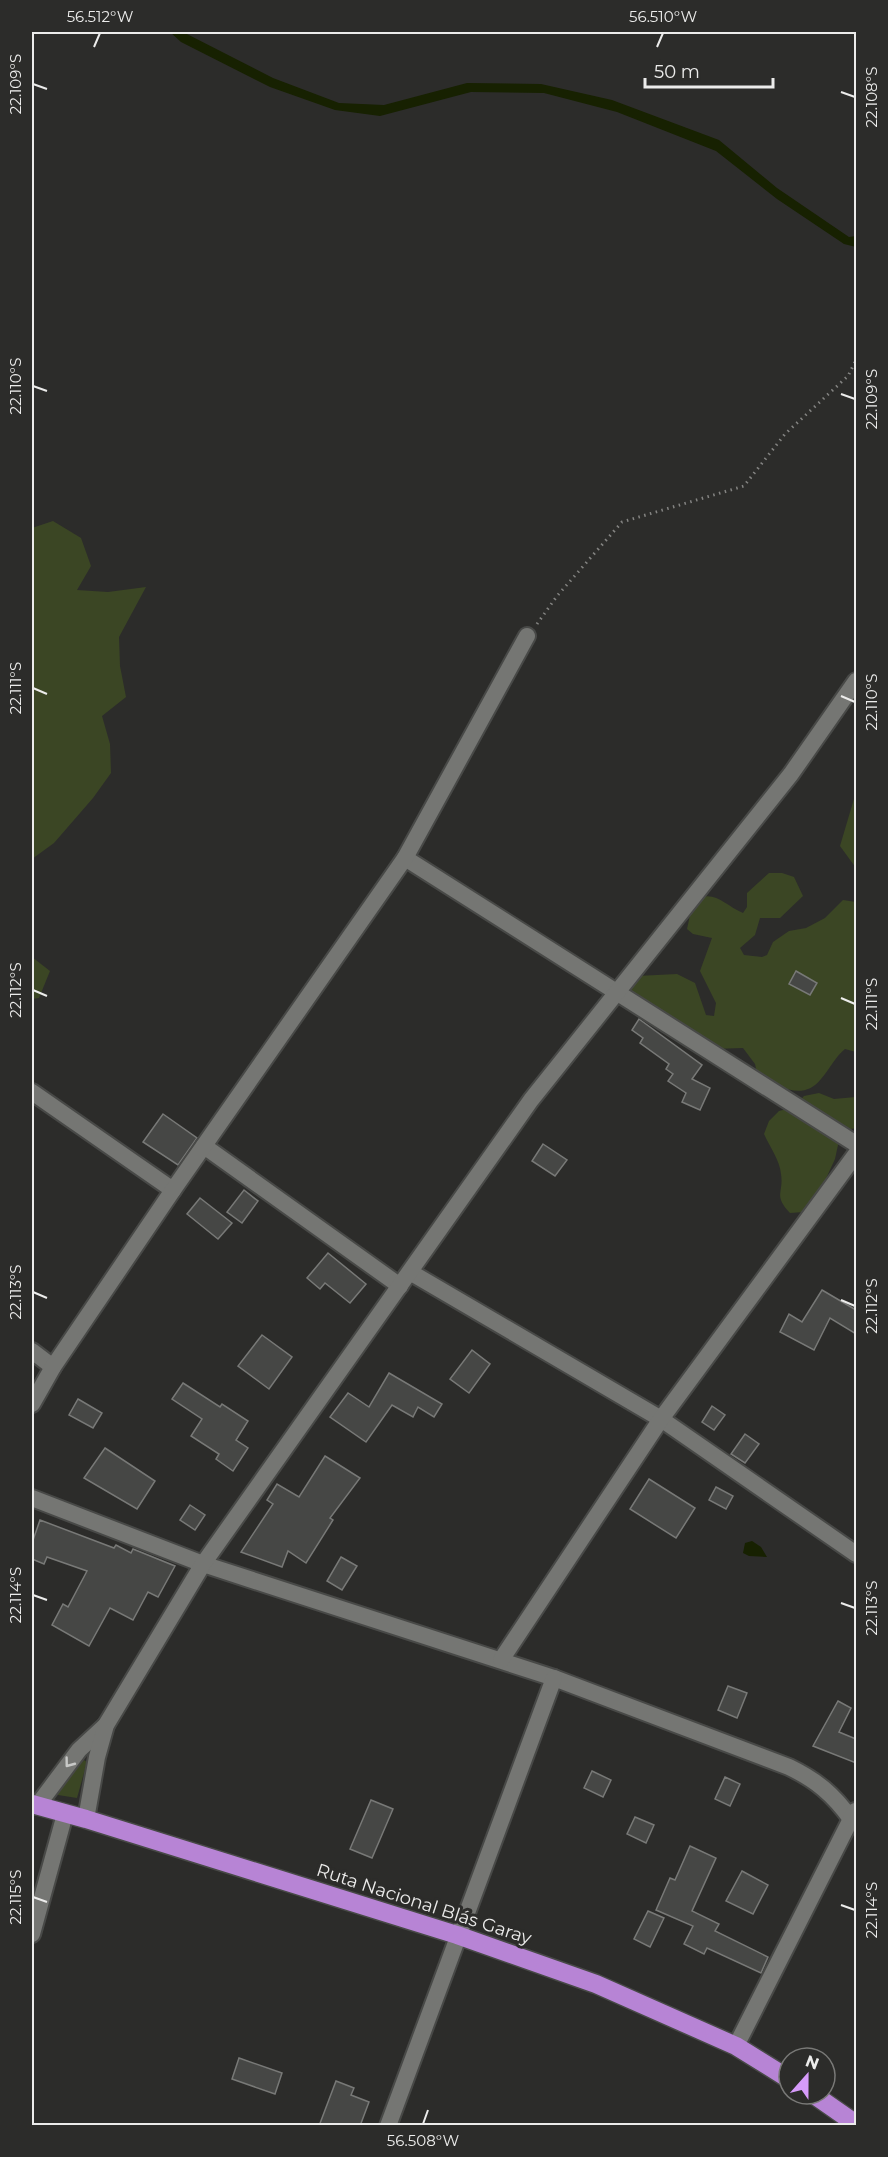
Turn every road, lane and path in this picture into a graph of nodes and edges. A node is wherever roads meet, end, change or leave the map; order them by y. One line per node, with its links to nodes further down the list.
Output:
1 (856, 360): 2 (path)
2 (527, 636): 4 (street)
3 (856, 681): 5 (street)
4 (405, 858): 5 (street); 8 (street)
5 (616, 990): 7 (street); 11 (street)
6 (32, 1092): 10 (street)
7 (856, 1143)
8 (204, 1146): 10 (street); 11 (street)
9 (856, 1154): 15 (street)
10 (173, 1190): 13 (street)
11 (405, 1279): 15 (street); 18 (street)
12 (32, 1352): 13 (street)
13 (52, 1367): 14 (street)
14 (32, 1404)
15 (661, 1419): 17 (street); 19 (street)
16 (32, 1498): 18 (street)
17 (856, 1554)
18 (203, 1564): 19 (street); 21 (street)
19 (501, 1660): 20 (street)
20 (554, 1678): 23 (street); 27 (street)
21 (106, 1725): 22 (street, one-way to 22); 25 (street)
22 (34, 1805): 24 (highway, Ruta Nacional Blás Garay)
23 (854, 1813): 28 (street)
24 (65, 1814): 25 (highway, Ruta Nacional Blás Garay); 26 (street)
25 (86, 1819): 27 (highway, Ruta Nacional Blás Garay)
26 (32, 1934)
27 (457, 1935): 28 (highway, Ruta Nacional Blás Garay); 32 (street)
28 (736, 2046): 29 (highway, Ruta Nacional Blás Garay)
29 (777, 2072)
30 (830, 2106): 31 (highway)
31 (856, 2124)
32 (388, 2126)

